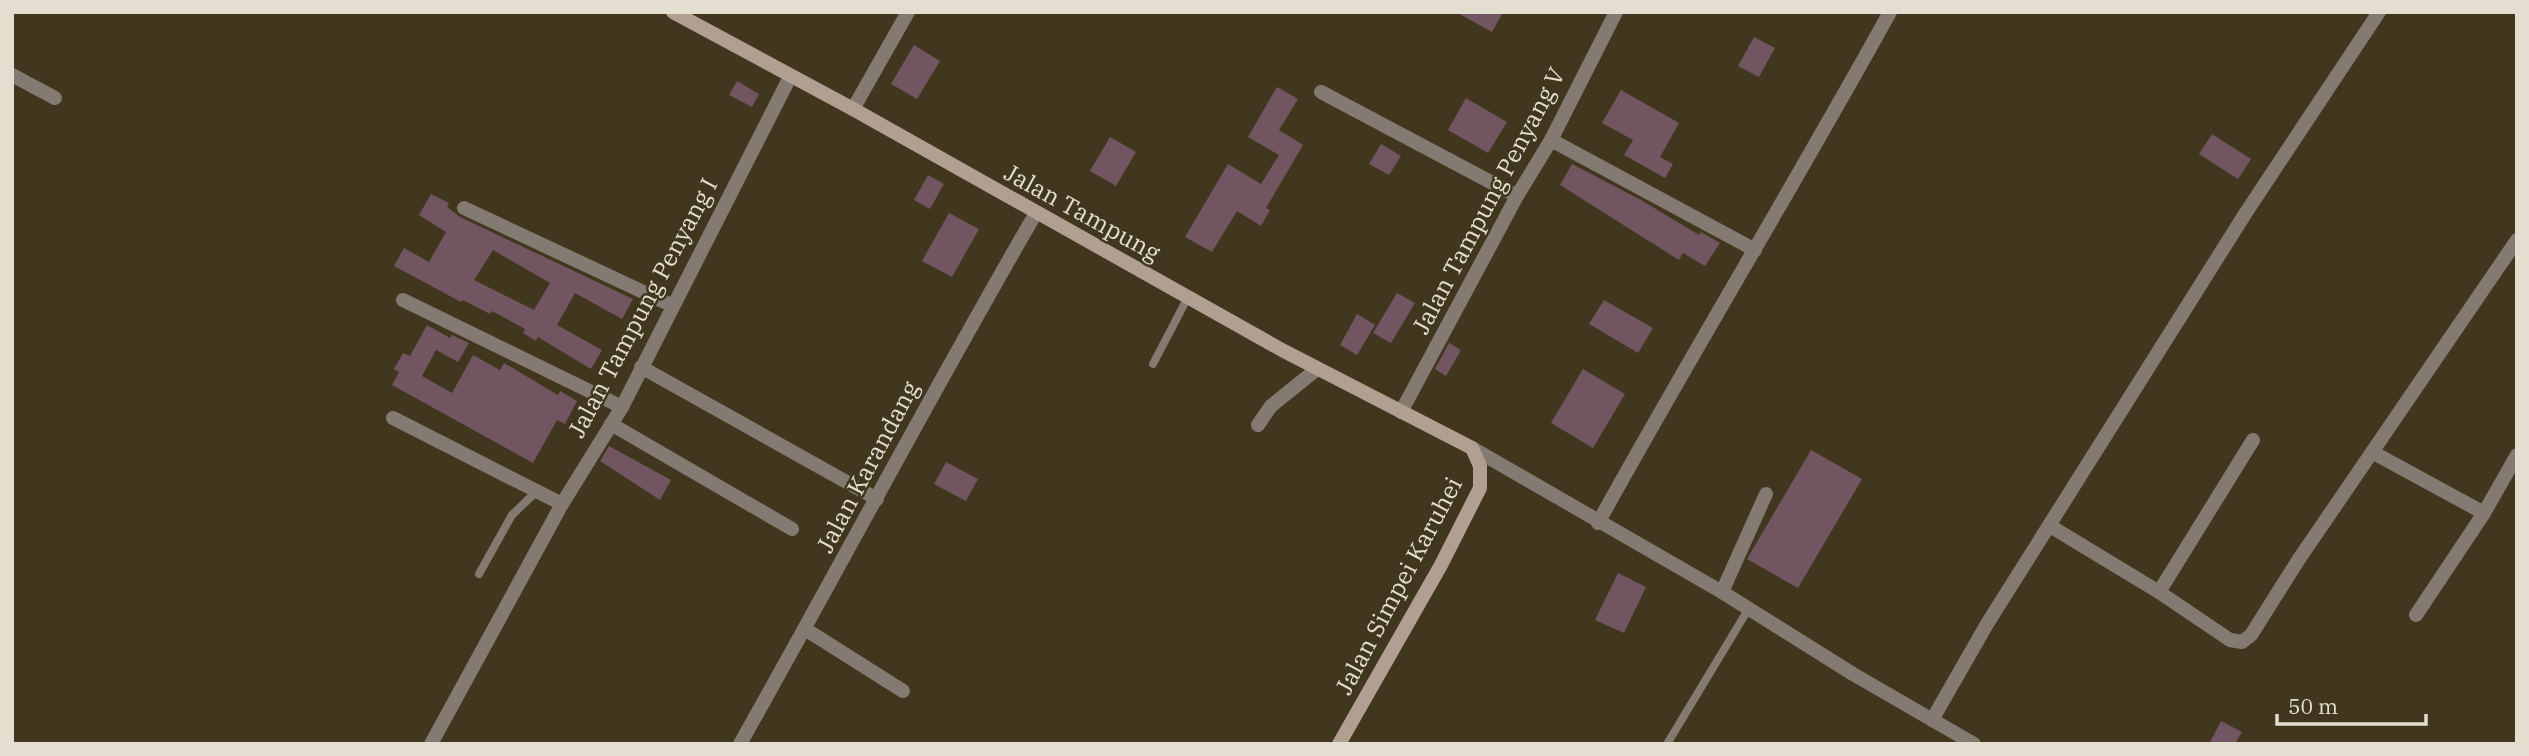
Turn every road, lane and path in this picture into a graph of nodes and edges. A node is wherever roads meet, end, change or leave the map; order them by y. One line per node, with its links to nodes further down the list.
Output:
1 (673, 12): 8 (main road, Jalan Tampung)
2 (908, 12): 11 (street)
3 (1597, 12): 6 (street)
4 (1890, 12): 17 (street)
5 (2379, 12): 39 (street)
6 (1614, 16): 12 (street, Jalan Tampung Penyang V)
7 (12, 75): 10 (street)
8 (790, 77): 11 (main road, Jalan Tampung); 20 (street, Jalan Tampung Penyang I)
9 (1321, 92): 13 (street)
10 (55, 98)
11 (853, 109): 15 (main road, Jalan Tampung)
12 (1551, 140): 13 (street, Jalan Tampung Penyang V); 17 (street)
13 (1517, 196): 25 (street, Jalan Tampung Penyang V)
14 (464, 208): 20 (street)
15 (1036, 213): 18 (main road, Jalan Tampung); 35 (street, Jalan Karandang)
16 (2517, 240): 31 (street)
17 (1755, 250): 38 (street)
18 (1188, 298): 21 (lane); 23 (main road, Jalan Tampung)
19 (403, 300): 24 (street)
20 (671, 306): 22 (street, Jalan Tampung Penyang I)
21 (1153, 364)
22 (641, 367): 24 (street, Jalan Tampung Penyang I); 35 (street)
23 (1317, 369): 25 (main road, Jalan Tampung); 28 (street)
24 (622, 407): 27 (street, Jalan Tampung Penyang I)
25 (1401, 412): 30 (main road, Jalan Tampung)
26 (393, 418): 33 (street)
27 (611, 424): 36 (street, Jalan Tampung Penyang I); 40 (street)
28 (1258, 425)
29 (2253, 440): 43 (street)
30 (1472, 448): 38 (street); 51 (main road, Jalan Simpei Karuhei)
31 (2372, 452): 37 (street); 43 (street)
32 (2517, 455): 37 (street)
33 (537, 491): 36 (street); 41 (lane)
34 (1766, 494): 42 (street)
35 (877, 499): 46 (street, Jalan Karandang)
36 (562, 504): 49 (street, Jalan Tampung Penyang I)
37 (2484, 513): 45 (street)
38 (1598, 523): 42 (street)
39 (2050, 526): 43 (street); 48 (street)
40 (792, 529)
41 (479, 574)
42 (1722, 592): 44 (street)
43 (2160, 592)
44 (1749, 608): 48 (street); 52 (lane)
45 (2416, 615)
46 (805, 629): 47 (street); 50 (street, Jalan Karandang)
47 (903, 691)
48 (1932, 720): 53 (street)
49 (431, 744)
50 (740, 744)
51 (1339, 744)
52 (1667, 744)
53 (1974, 744)

